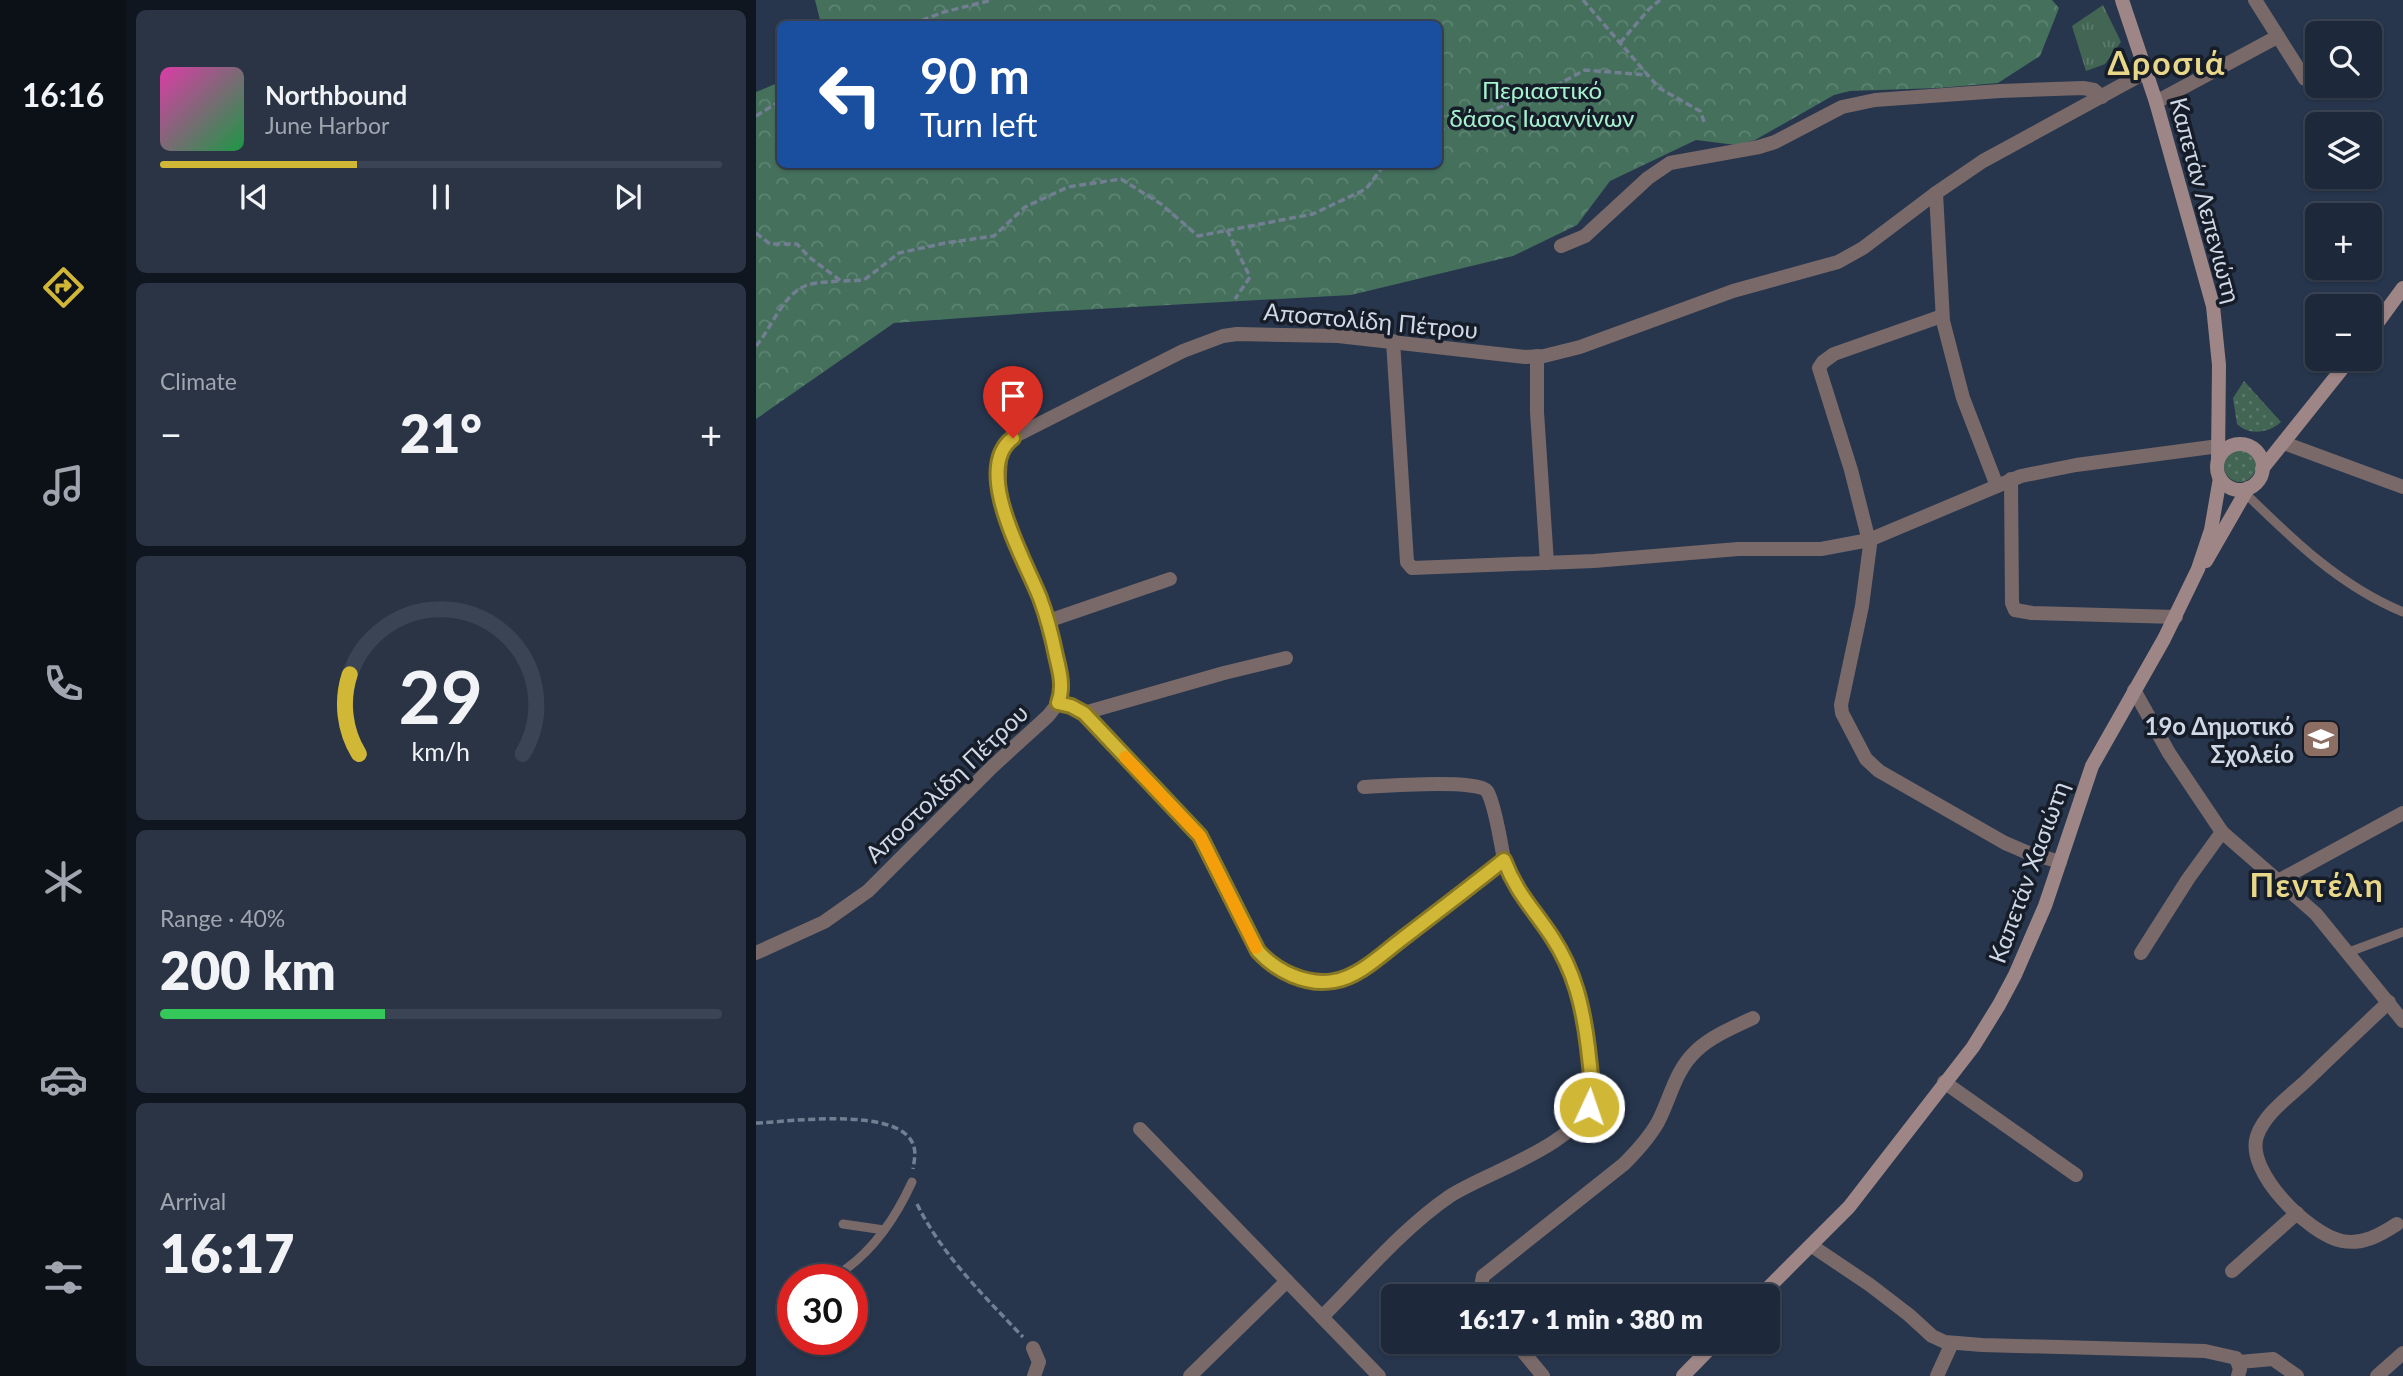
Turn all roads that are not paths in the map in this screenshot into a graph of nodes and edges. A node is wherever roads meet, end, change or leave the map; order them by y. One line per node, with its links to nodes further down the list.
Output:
1 (2122, 0): 4 (street, Καπετάν Λεπενιώτη)
2 (2255, 0): 3 (street)
3 (2277, 37): 5 (street); 7 (street)
4 (2146, 72): 6 (street, Αποστολίδη Πέτρου); 7 (street, Καπετάν Λεπενιώτη)
5 (2305, 79)
6 (2102, 97): 8 (street, Αποστολίδη Πέτρου); 9 (street)
7 (2156, 102): 16 (street, Καπετάν Λεπενιώτη)
8 (1936, 193): 11 (street); 14 (street, Αποστολίδη Πέτρου)
9 (1561, 246)
10 (2403, 288): 12 (street)
11 (1942, 316): 23 (street); 26 (street)
12 (2382, 317)
13 (1393, 341): 14 (street, Αποστολίδη Πέτρου); 27 (street); 32 (street, Αποστολίδη Πέτρου)
14 (1538, 356): 27 (street)
15 (2341, 371): 17 (street)
16 (2220, 428): 18 (street); 19 (street, Καπετάν Λεπενιώτη)
17 (2284, 443): 18 (street); 20 (street); 24 (street)
18 (2244, 446): 19 (street); 20 (street)
19 (2219, 453): 21 (street); 22 (street)
20 (2262, 469): 25 (street)
21 (2220, 478): 25 (street); 28 (street, Καπετάν Χασιώτη)
22 (2011, 479): 23 (street); 31 (street)
23 (1997, 486): 26 (street)
24 (2403, 487)
25 (2247, 491): 28 (street, Καπετάν Χασιώτη); 30 (lane)
26 (1869, 540): 27 (street); 41 (street)
27 (1547, 563)
28 (2198, 569): 31 (street, Καπετάν Χασιώτη)
29 (1170, 579): 32 (street)
30 (2403, 612)
31 (2176, 617): 34 (street, Καπετάν Χασιώτη)
32 (1048, 621): 35 (street, Αποστολίδη Πέτρου)
33 (1286, 658): 36 (street)
34 (2134, 690): 39 (street); 41 (street, Καπετάν Χασιώτη)
35 (1058, 703): 36 (street); 45 (street, Αποστολίδη Πέτρου)
36 (1084, 713): 40 (street)
37 (1364, 787): 40 (street)
38 (2403, 813): 42 (street)
39 (2222, 832): 42 (street); 46 (street)
40 (1504, 860): 64 (street)
41 (2060, 862): 50 (street, Καπετάν Χασιώτη)
42 (2278, 881): 44 (street)
43 (2403, 932): 44 (lane)
44 (2348, 952): 47 (street)
45 (756, 953)
46 (2140, 953)
47 (2389, 1002): 49 (street); 54 (street)
48 (1754, 1018): 62 (street)
49 (2403, 1021)
50 (1944, 1082): 52 (street); 58 (street, Καπετάν Χασιώτη)
51 (1140, 1129): 61 (street)
52 (2076, 1175)
53 (912, 1181): 57 (lane)
54 (2297, 1213): 56 (street); 60 (street)
55 (843, 1224): 57 (lane)
56 (2397, 1224)
57 (884, 1230): 59 (lane)
58 (1812, 1246): 63 (street, Καπετάν Χασιώτη); 65 (street)
59 (852, 1264)
60 (2232, 1271)
61 (1287, 1281): 64 (street); 72 (street)
62 (1481, 1284)
63 (1773, 1284)
64 (1322, 1317): 73 (street)
65 (1952, 1343): 70 (street); 76 (street)
66 (1033, 1348): 71 (street)
67 (2403, 1353): 78 (street)
68 (1525, 1354): 74 (street)
69 (1705, 1354): 75 (street)
70 (2239, 1369): 77 (street)
71 (1034, 1376)
72 (1190, 1376)
73 (1379, 1376)
74 (1542, 1376)
75 (1684, 1376)
76 (1937, 1376)
77 (2297, 1376)
78 (2376, 1376)

